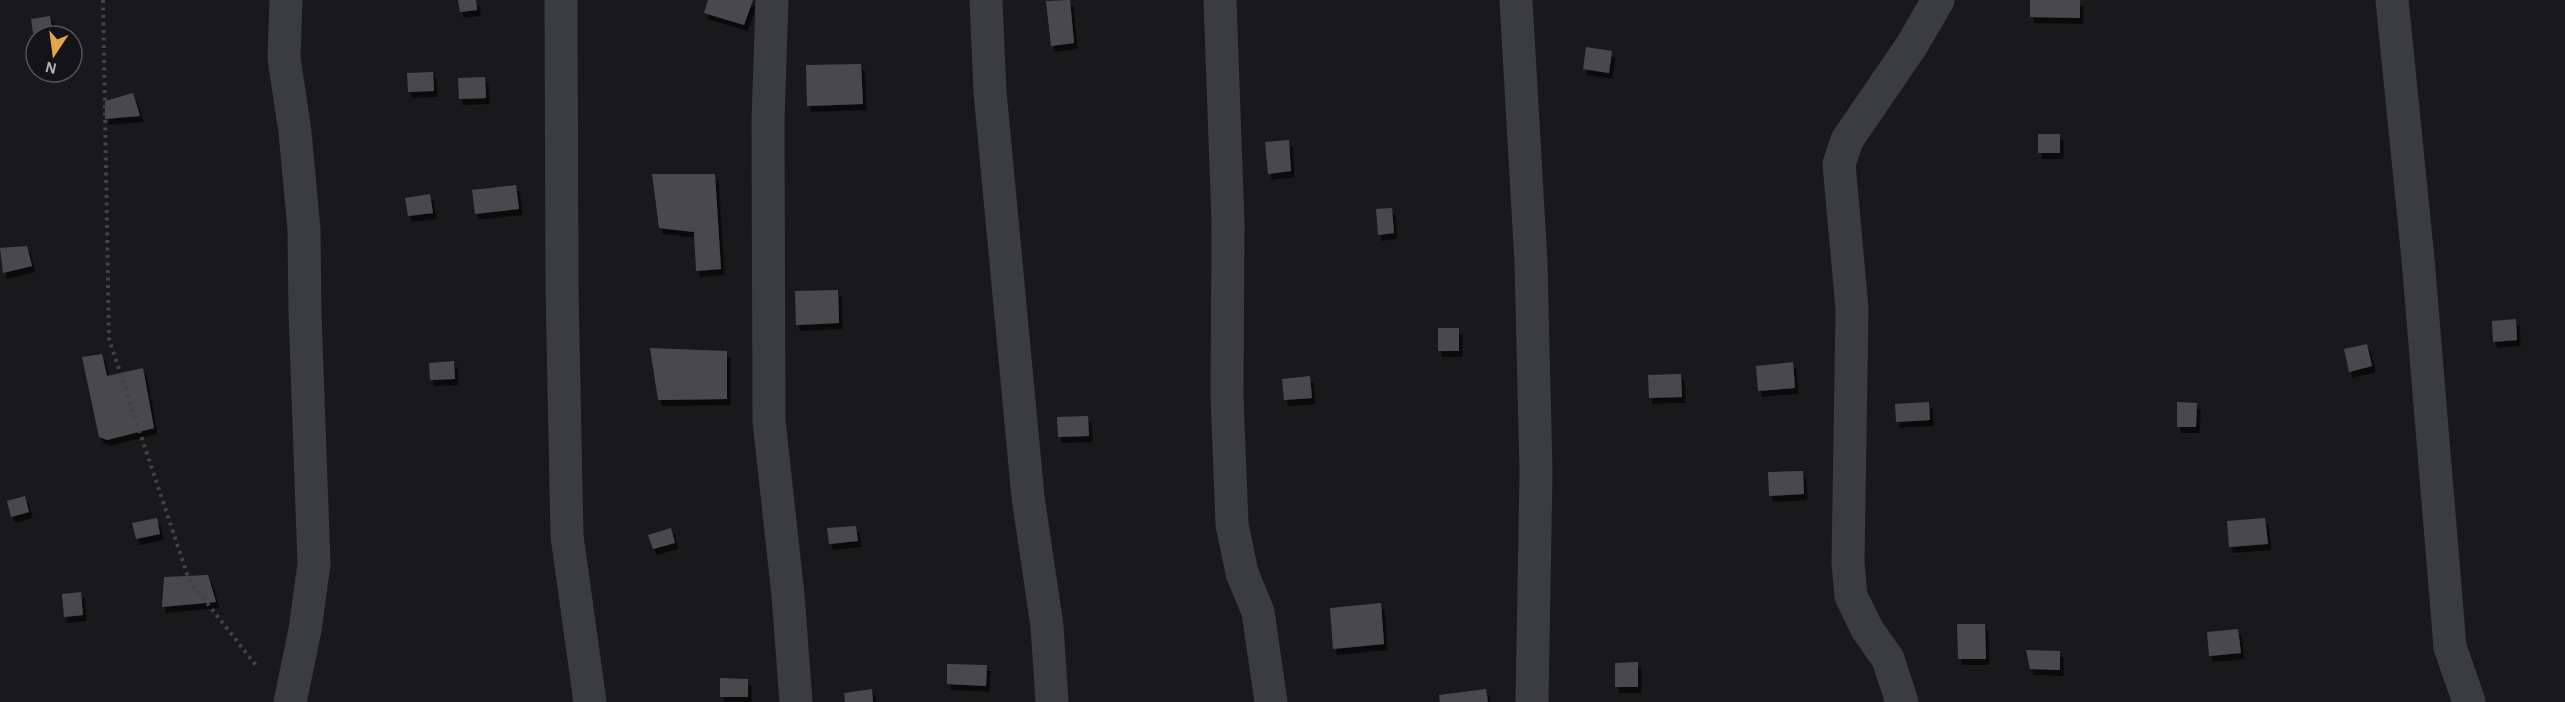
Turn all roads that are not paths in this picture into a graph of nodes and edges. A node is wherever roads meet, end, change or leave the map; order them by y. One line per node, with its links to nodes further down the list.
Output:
1 (286, 0): 9 (street)
2 (561, 0): 10 (street)
3 (772, 0): 11 (street)
4 (986, 0): 12 (street)
5 (1220, 0): 13 (street)
6 (1516, 0): 14 (street)
7 (1938, 0): 15 (street)
8 (2392, 0): 16 (street)
9 (290, 702)
10 (590, 702)
11 (796, 702)
12 (1052, 702)
13 (1271, 702)
14 (1532, 702)
15 (1902, 702)
16 (2469, 702)

